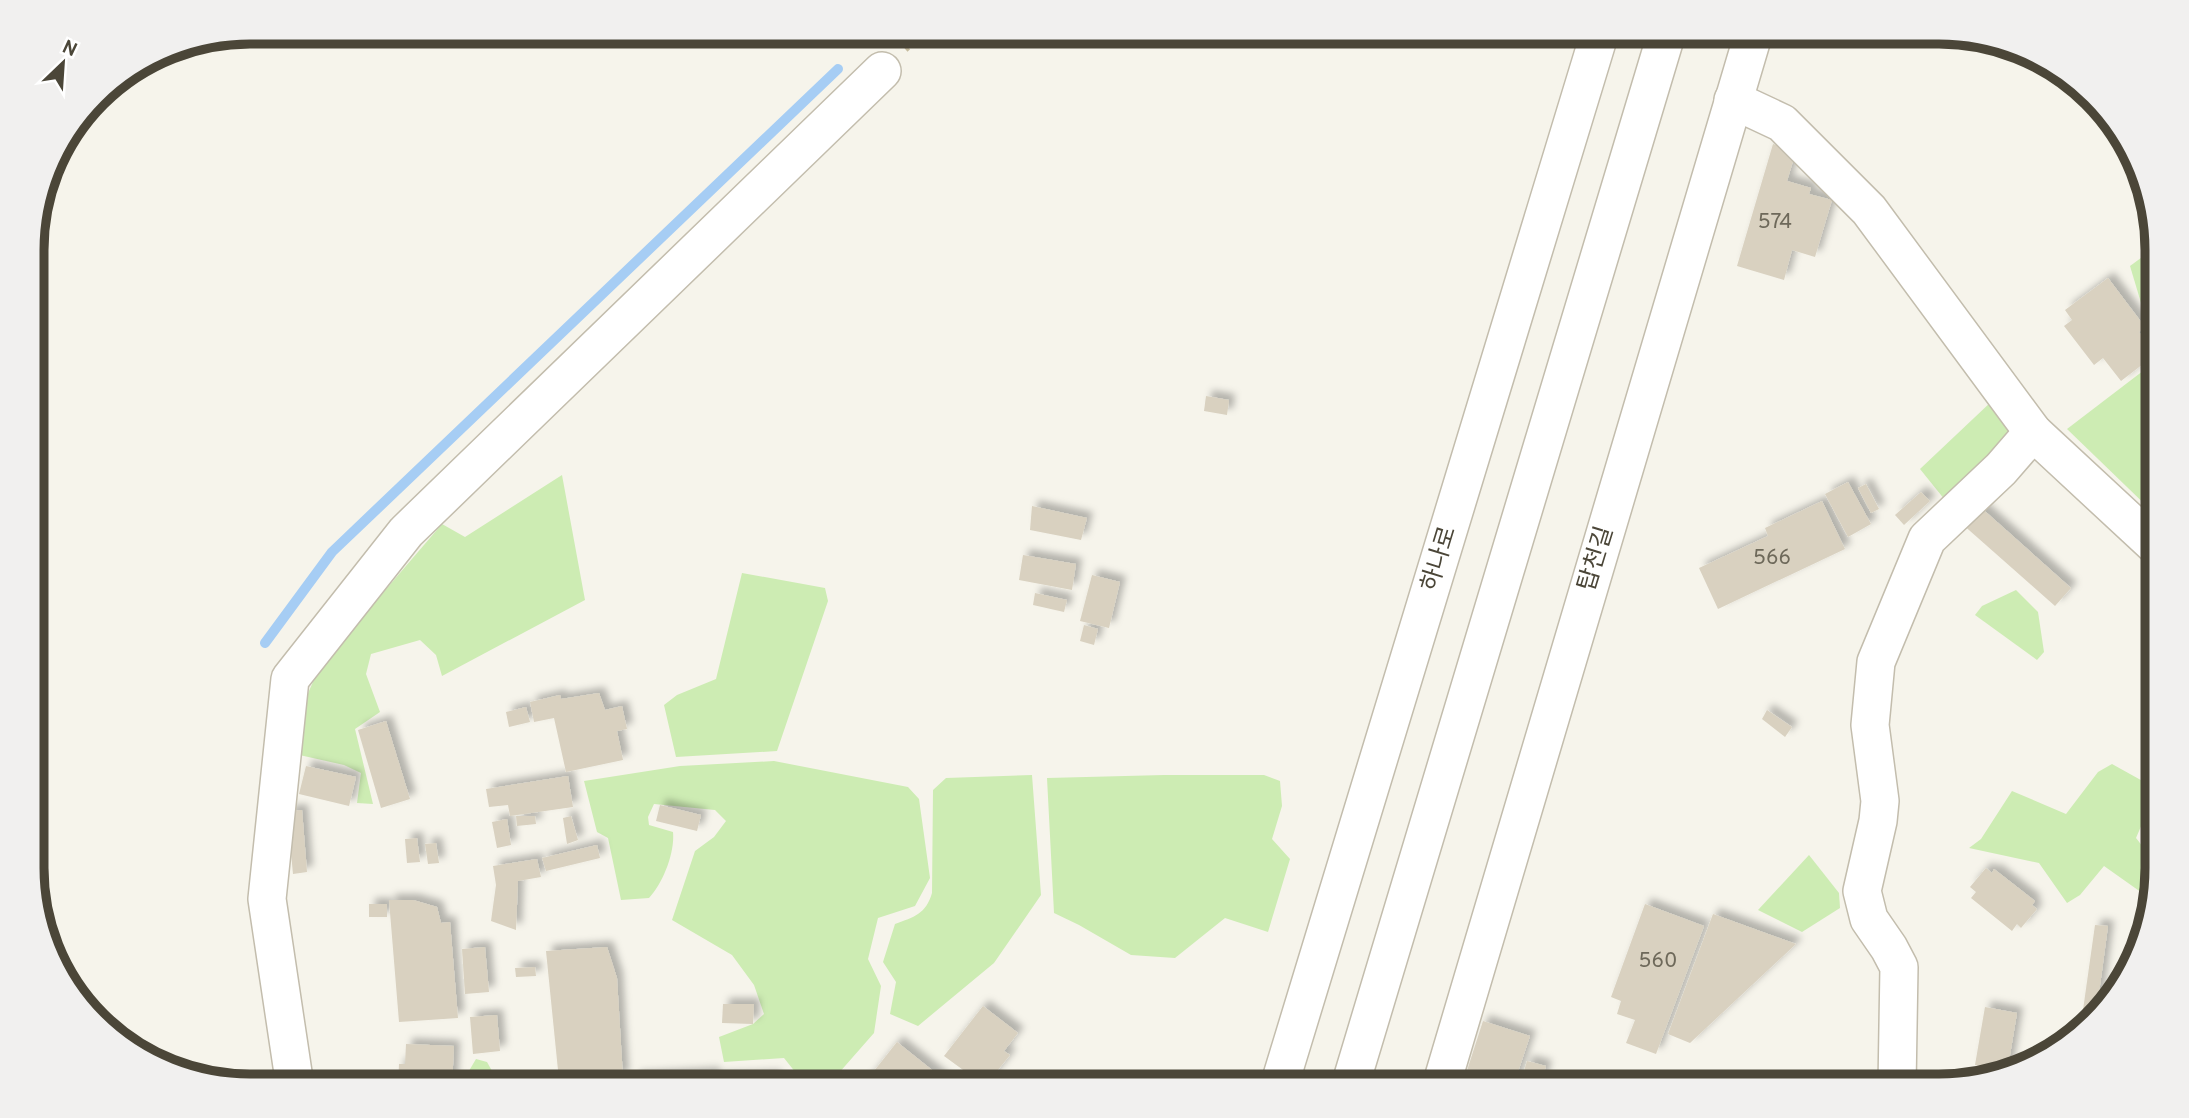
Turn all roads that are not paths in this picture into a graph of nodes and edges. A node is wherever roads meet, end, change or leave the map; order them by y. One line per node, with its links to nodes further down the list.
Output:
1 (1596, 44): 9 (street, 하나로)
2 (1663, 44): 10 (street)
3 (1750, 44): 5 (street, 탑천길)
4 (882, 71): 8 (street)
5 (1733, 100): 6 (street); 11 (street, 탑천길)
6 (2033, 432): 7 (street); 12 (street)
7 (2145, 536)
8 (293, 1074)
9 (1283, 1074)
10 (1354, 1074)
11 (1445, 1074)
12 (1896, 1074)

